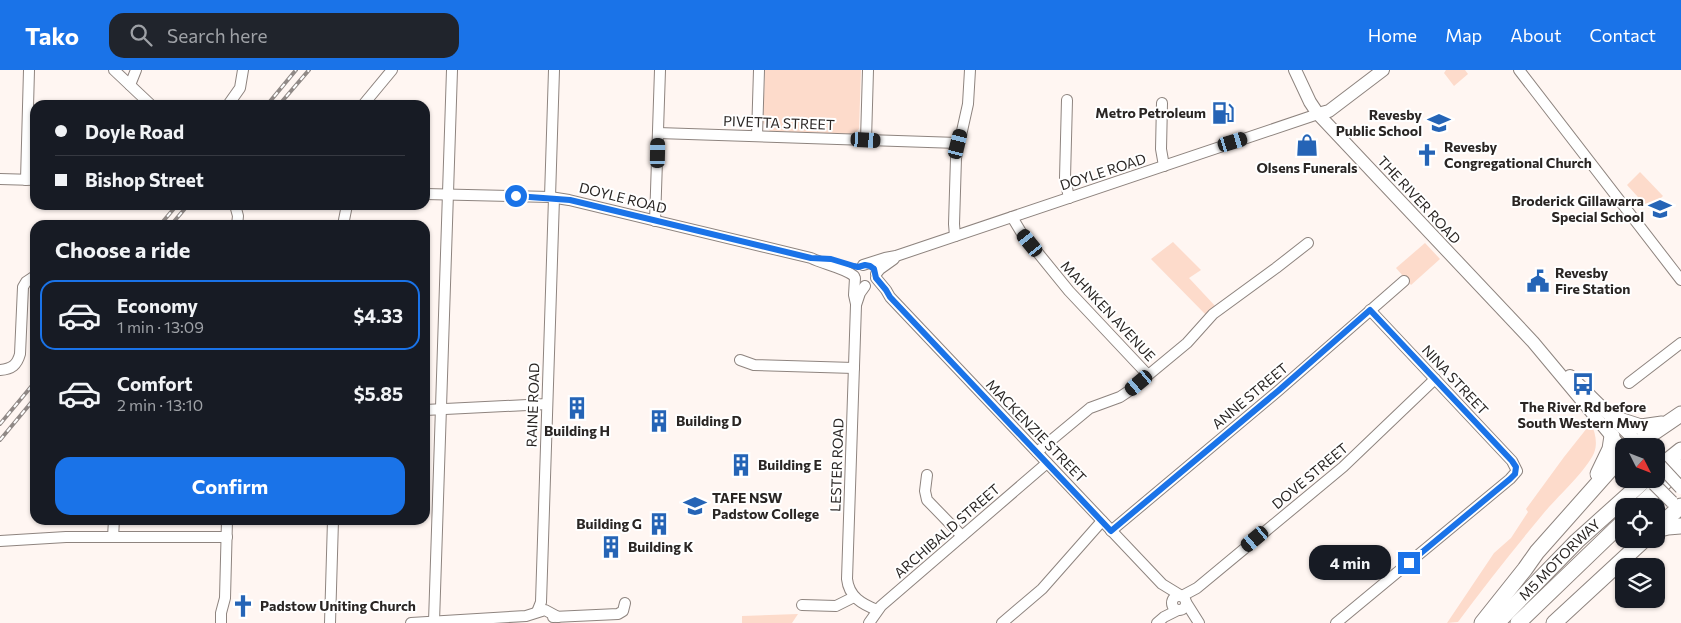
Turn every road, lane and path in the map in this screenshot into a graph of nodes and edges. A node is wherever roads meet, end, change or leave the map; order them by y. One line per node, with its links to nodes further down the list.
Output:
1 (30, 70): 28 (street)
2 (114, 70): 15 (street)
3 (136, 70): 15 (street)
4 (243, 70): 17 (street)
5 (392, 70): 18 (street)
6 (452, 70): 30 (street)
7 (554, 70): 31 (street, RAINE ROAD)
8 (660, 70): 22 (street)
9 (759, 70): 23 (street)
10 (868, 70): 24 (street)
11 (970, 70): 25 (street)
12 (1295, 70): 21 (main road, THE RIVER ROAD)
13 (1382, 70): 21 (main road)
14 (1519, 70): 41 (street)
15 (130, 85): 16 (street)
16 (146, 100)
17 (232, 100)
18 (367, 100)
19 (1067, 100): 32 (street)
20 (1162, 103): 26 (street)
21 (1318, 114): 26 (street, DOYLE ROAD); 47 (main road, THE RIVER ROAD)
22 (658, 133): 23 (street, PIVETTA STREET); 34 (street)
23 (757, 136): 24 (street, PIVETTA STREET)
24 (866, 140): 25 (street, PIVETTA STREET)
25 (958, 144): 35 (street)
26 (1164, 166): 32 (street, DOYLE ROAD)
27 (0, 179): 28 (street)
28 (30, 180)
29 (430, 194): 30 (street, DOYLE ROAD)
30 (448, 194): 31 (street, DOYLE ROAD); 56 (street)
31 (552, 197): 34 (street, DOYLE ROAD); 55 (street, RAINE ROAD)
32 (1069, 198): 33 (street, DOYLE ROAD)
33 (1012, 217): 35 (street, DOYLE ROAD); 52 (street, MAHNKEN AVENUE)
34 (655, 220): 38 (street, DOYLE ROAD)
35 (955, 236): 37 (street, DOYLE ROAD)
36 (1308, 243): 52 (street)
37 (896, 256): 38 (street, DOYLE ROAD); 39 (street, DOYLE ROAD)
38 (858, 272): 39 (street); 43 (street); 45 (street, LESTER ROAD)
39 (876, 276): 43 (street); 44 (street, MACKENZIE STREET)
40 (30, 279): 51 (street)
41 (1681, 280)
42 (1404, 281): 46 (street, ANNE STREET)
43 (867, 286): 44 (street, MACKENZIE STREET); 45 (street, LESTER ROAD)
44 (890, 297): 66 (street, MACKENZIE STREET)
45 (856, 305): 50 (street, LESTER ROAD)
46 (1370, 310): 53 (street, NINA STREET); 87 (street, ANNE STREET)
47 (1533, 342): 59 (main road, THE RIVER ROAD); 61 (main road, THE RIVER ROAD)
48 (1681, 343): 54 (street)
49 (740, 360): 50 (street)
50 (854, 368): 93 (street, LESTER ROAD)
51 (0, 370)
52 (1148, 375): 66 (street)
53 (1435, 379): 96 (street, DOVE STREET); 109 (street, NINA STREET)
54 (1629, 383)
55 (547, 404): 56 (street); 99 (street, RAINE ROAD)
56 (440, 409): 57 (street); 101 (street)
57 (430, 410)
58 (1681, 414): 60 (highway)
59 (1613, 418): 60 (highway); 62 (main road, THE RIVER ROAD)
60 (1667, 423): 63 (highway)
61 (1612, 436): 64 (main road, THE RIVER ROAD); 76 (highway)
62 (1632, 438)
63 (1647, 438)
64 (1615, 440)
65 (1681, 450): 69 (highway)
66 (1036, 452): 68 (street, MACKENZIE STREET)
67 (1615, 462): 76 (highway)
68 (1047, 463): 79 (street, MACKENZIE STREET); 88 (street, ARCHIBALD STREET)
69 (1665, 463)
70 (1681, 467): 77 (highway)
71 (1665, 471): 75 (main road, bridge)
72 (927, 475): 88 (street)
73 (1638, 488): 111 (highway, M5 MOTORWAY)
74 (1658, 488): 78 (main road, bridge)
75 (1681, 488)
76 (1590, 491): 110 (highway)
77 (1648, 498)
78 (1678, 507): 80 (highway)
79 (1102, 521): 87 (street, MACKENZIE STREET); 107 (street)
80 (1665, 521)
81 (114, 525): 89 (street)
82 (227, 525): 90 (street)
83 (333, 525): 104 (street)
84 (1681, 526): 85 (highway)
85 (1665, 528)
86 (1615, 529): 112 (highway, M5 MOTORWAY)
87 (1111, 531): 96 (street, MACKENZIE STREET)
88 (962, 536): 98 (street, ARCHIBALD STREET)
89 (113, 537): 90 (street); 91 (street)
90 (226, 537): 94 (street)
91 (0, 541)
92 (1635, 548): 113 (highway)
93 (854, 597): 97 (street); 98 (street)
94 (225, 598): 102 (street); 103 (street)
95 (625, 603): 99 (street)
96 (1180, 603): 100 (street); 108 (street, MACKENZIE STREET)
97 (802, 604)
98 (877, 610): 106 (street, ARCHIBALD STREET)
99 (537, 612): 101 (street)
100 (1160, 620)
101 (434, 622): 105 (street)
102 (221, 623)
103 (228, 623)
104 (330, 623)
105 (411, 623)
106 (869, 623)
107 (1002, 623)
108 (1199, 623)
109 (1337, 623)
110 (1482, 623)
111 (1497, 623)
112 (1518, 623)
113 (1554, 623)

